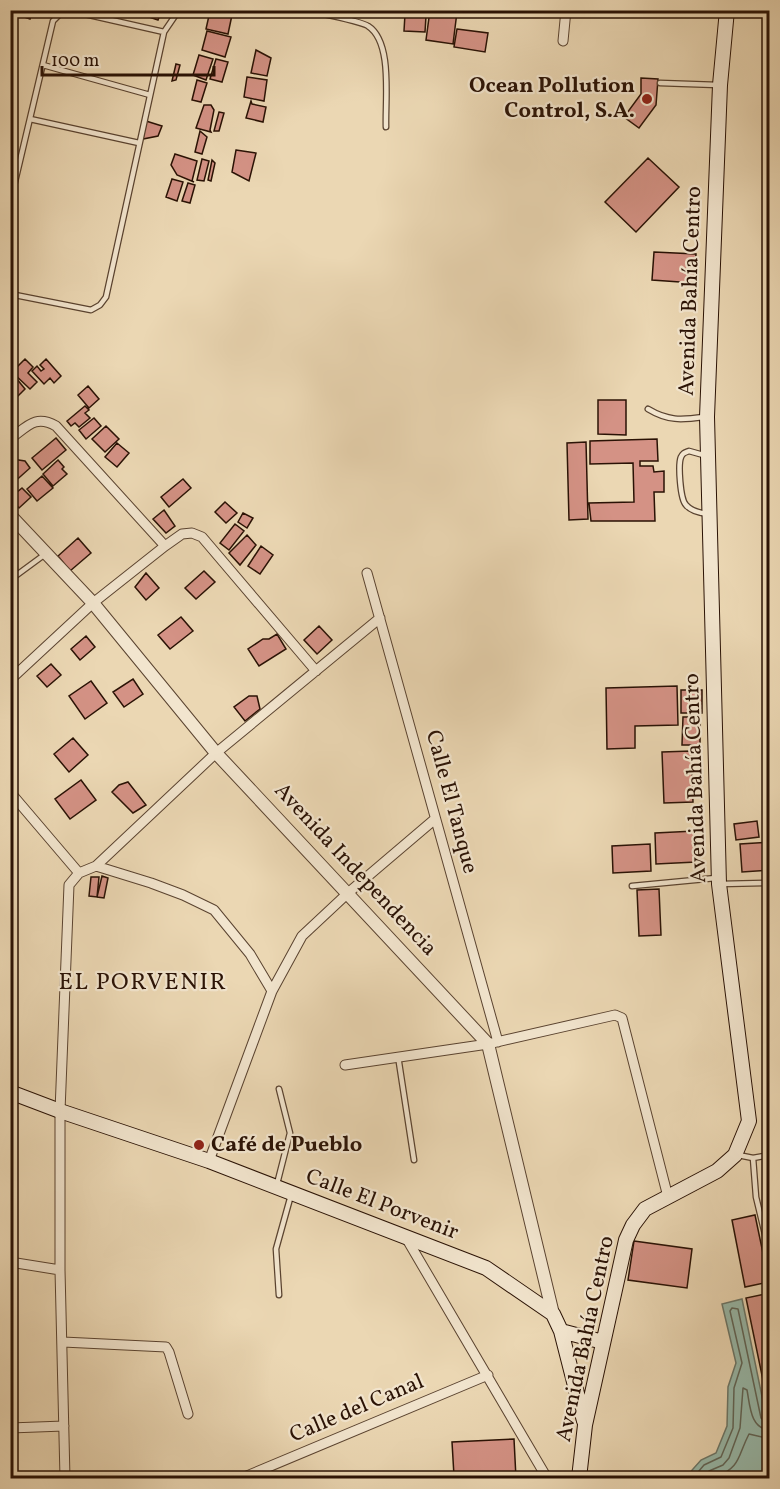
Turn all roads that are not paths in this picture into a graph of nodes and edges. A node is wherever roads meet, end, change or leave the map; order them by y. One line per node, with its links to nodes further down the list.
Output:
1 (67, 10): 6 (lane); 8 (lane)
2 (179, 10): 6 (lane)
3 (305, 10): 13 (lane)
4 (566, 10): 7 (street)
5 (727, 10): 10 (main road, Avenida Bahía Centro)
6 (164, 32): 11 (lane)
7 (563, 41)
8 (43, 65): 11 (lane); 12 (lane)
9 (660, 83): 10 (lane)
10 (720, 86): 18 (main road, Avenida Bahía Centro)
11 (150, 95): 14 (lane)
12 (30, 119): 14 (lane); 15 (lane)
13 (386, 127)
14 (139, 143): 16 (lane)
15 (10, 203)
16 (10, 294)
17 (648, 409): 18 (lane)
18 (707, 417): 20 (main road, Avenida Bahía Centro)
19 (10, 439): 23 (street)
20 (708, 456): 22 (main road, Avenida Bahía Centro); 22 (lane)
21 (10, 515): 24 (street, Avenida Independencia)
22 (710, 515): 36 (main road, Avenida Bahía Centro)
23 (165, 546): 27 (street); 29 (street)
24 (46, 553): 26 (lane); 27 (street, Avenida Independencia)
25 (367, 573): 28 (street, Calle El Tanque)
26 (10, 580)
27 (93, 603): 30 (street); 31 (street, Avenida Independencia)
28 (380, 618): 29 (street); 33 (street, Calle El Tanque)
29 (316, 671): 31 (street)
30 (10, 680)
31 (216, 753): 34 (street); 39 (street, Avenida Independencia)
32 (10, 792): 35 (street)
33 (435, 819): 39 (street); 41 (street, Calle El Tanque)
34 (96, 866): 35 (street); 40 (street)
35 (79, 873): 46 (street)
36 (719, 881): 37 (lane); 38 (lane); 47 (main road, Avenida Bahía Centro)
37 (770, 883)
38 (632, 886)
39 (348, 893): 40 (street); 41 (street, Avenida Independencia)
40 (272, 991): 51 (street)
41 (493, 1043): 42 (street); 54 (street); 60 (street, Avenida Independencia)
42 (398, 1056): 43 (street); 50 (lane)
43 (345, 1065)
44 (279, 1089): 52 (lane)
45 (10, 1092): 46 (main road, Calle El Porvenir)
46 (60, 1111): 51 (main road, Calle El Porvenir); 58 (street)
47 (735, 1155): 49 (lane); 54 (main road, Avenida Bahía Centro)
48 (770, 1155): 49 (lane)
49 (753, 1158): 56 (lane)
50 (414, 1160)
51 (209, 1161): 52 (main road, Calle El Porvenir)
52 (276, 1186): 53 (main road, Calle El Porvenir)
53 (292, 1193): 55 (main road, Calle El Porvenir); 59 (lane)
54 (668, 1197): 63 (main road, Avenida Bahía Centro)
55 (405, 1236): 60 (main road, Calle El Porvenir); 64 (street)
56 (770, 1255)
57 (10, 1262): 58 (street)
58 (60, 1270): 62 (street)
59 (279, 1295)
60 (553, 1314): 61 (main road)
61 (561, 1331): 63 (main road); 66 (main road)
62 (63, 1342): 65 (street); 67 (street)
63 (603, 1342): 66 (main road, Avenida Bahía Centro)
64 (488, 1375): 70 (street, Calle del Canal); 71 (street)
65 (188, 1414)
66 (585, 1425): 72 (main road, Avenida Bahía Centro)
67 (64, 1426): 68 (street); 69 (street)
68 (10, 1428)
69 (65, 1479)
70 (242, 1479)
71 (547, 1479)
72 (579, 1479)

